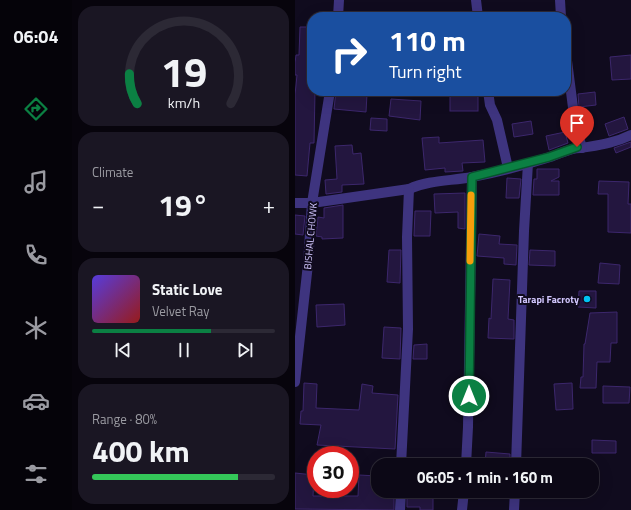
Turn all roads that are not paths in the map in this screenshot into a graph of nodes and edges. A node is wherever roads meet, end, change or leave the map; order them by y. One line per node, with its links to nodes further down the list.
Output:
1 (339, 0): 4 (street)
2 (476, 0): 5 (street)
3 (560, 0): 6 (street)
4 (338, 12)
5 (477, 12)
6 (561, 12)
7 (571, 92): 11 (street)
8 (329, 96): 17 (street, BISHAL CHOWK)
9 (489, 96): 13 (street)
10 (631, 135): 11 (street)
11 (582, 148): 12 (street)
12 (528, 163): 13 (street); 21 (street)
13 (508, 168): 14 (street)
14 (472, 177): 15 (street); 20 (street)
15 (409, 189): 17 (street); 19 (street)
16 (295, 203): 17 (street)
17 (312, 203): 18 (street, BISHAL CHOWK)
18 (295, 382)
19 (401, 458)
20 (467, 458)
21 (516, 458)
22 (401, 498): 25 (street)
23 (463, 498): 26 (street)
24 (515, 498): 27 (street)
25 (400, 510)
26 (462, 510)
27 (514, 510)

